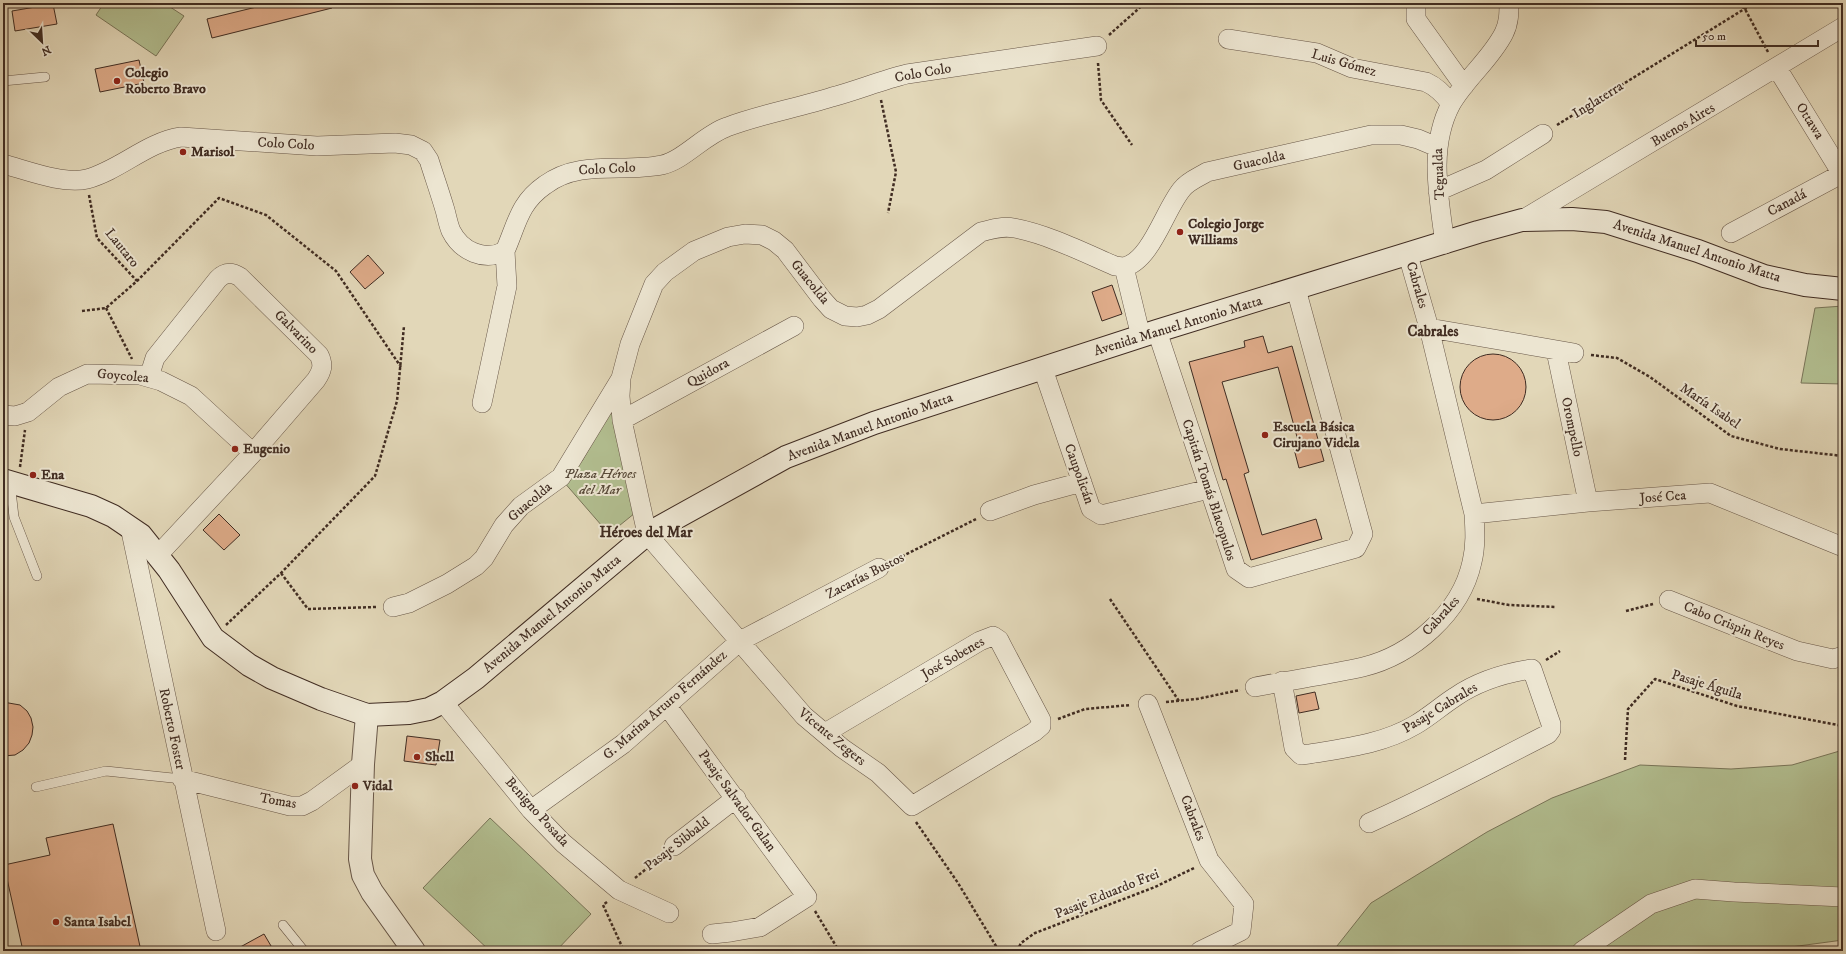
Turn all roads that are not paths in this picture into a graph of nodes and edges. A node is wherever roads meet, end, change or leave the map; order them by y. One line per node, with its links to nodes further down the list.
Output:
1 (1416, 3): 9 (street)
2 (1509, 3): 9 (street, Tegualda)
3 (1843, 27): 6 (street, Buenos Aires)
4 (1228, 39): 10 (street, Luis Gómez)
5 (1097, 46): 19 (street, Colo Colo)
6 (1777, 68): 14 (street, Ottawa); 16 (street, Buenos Aires)
7 (45, 77): 8 (lane)
8 (3, 81)
9 (1464, 86): 10 (street, Tegualda)
10 (1451, 104): 12 (street, Tegualda)
11 (1543, 134): 15 (street)
12 (1437, 147): 15 (street, Tegualda); 21 (street, Guacolda)
13 (3, 164): 19 (street, Colo Colo)
14 (1843, 173): 17 (street, Canadá)
15 (1438, 191): 18 (street, Tegualda)
16 (1522, 220): 18 (main road, Avenida Manuel Antonio Matta); 23 (main road, Avenida Manuel Antonio Matta)
17 (1731, 233)
18 (1445, 244): 20 (main road, Avenida Manuel Antonio Matta)
19 (505, 251): 30 (street)
20 (1408, 255): 22 (main road, Avenida Manuel Antonio Matta); 25 (street, Cabrales)
21 (1124, 267): 26 (street); 29 (street, Guacolda)
22 (1296, 289): 26 (main road, Avenida Manuel Antonio Matta); 36 (street, Capitán Tomás Blacopulos)
23 (1843, 289)
24 (794, 326): 32 (street, Quidora)
25 (1429, 328): 37 (street, Orompello); 39 (street, Cabrales)
26 (1149, 334): 27 (main road, Avenida Manuel Antonio Matta); 36 (street, Capitán Tomás Blacopulos)
27 (1043, 368): 35 (street, Caupolicán); 41 (main road, Avenida Manuel Antonio Matta)
28 (145, 376): 31 (street, Goycolea); 33 (street, Goycolea); 33 (street, Galvarino)
29 (621, 378): 32 (street, Guacolda); 47 (street, Guacolda)
30 (482, 403)
31 (3, 415)
32 (622, 420): 41 (street, Guacolda)
33 (253, 453): 43 (street, Galvarino)
34 (10, 481): 40 (main road, Avenida Manuel Antonio Matta); 45 (lane)
35 (1082, 482): 36 (street, Caupolicán); 38 (street)
36 (1209, 489)
37 (1588, 502): 39 (street, José Cea); 42 (street, José Cea)
38 (990, 511)
39 (1474, 514): 50 (street, Cabrales)
40 (130, 527): 43 (main road, Avenida Manuel Antonio Matta); 58 (street, Roberto Foster)
41 (647, 534): 48 (street, Vicente Zegers); 52 (main road, Avenida Manuel Antonio Matta)
42 (1843, 547)
43 (158, 555): 55 (main road, Avenida Manuel Antonio Matta)
44 (880, 568): 48 (street, Zacarías Bustos)
45 (37, 576)
46 (1669, 600): 49 (street, Cabo Crispin Reyes)
47 (392, 607)
48 (740, 641): 54 (street, G. Marina Arturo Fernández); 56 (street, Vicente Zegers)
49 (1843, 656)
50 (1282, 681): 51 (street, Cabrales); 63 (street, Pasaje Cabrales)
51 (1254, 687)
52 (443, 702): 55 (main road, Avenida Manuel Antonio Matta); 62 (street, Benigno Posada)
53 (1148, 704): 72 (street, Cabrales)
54 (668, 706): 60 (street, Pasaje Salvador Galan); 62 (street, G. Marina Arturo Fernández)
55 (367, 715): 57 (main road)
56 (825, 733): 61 (street, Vicente Zegers); 61 (street, José Sobenes)
57 (363, 764): 58 (street, Tomas); 71 (main road)
58 (182, 779): 59 (lane); 68 (street, Roberto Foster)
59 (36, 787)
60 (736, 798): 64 (street, Pasaje Sibbald); 69 (street, Pasaje Salvador Galan)
61 (912, 806)
62 (531, 810): 66 (street, Benigno Posada)
63 (1369, 824)
64 (674, 846)
65 (1843, 897): 73 (street)
66 (669, 913)
67 (283, 925): 70 (lane)
68 (216, 931)
69 (712, 934)
70 (304, 951)
71 (414, 951)
72 (1200, 951)
73 (1582, 951)

